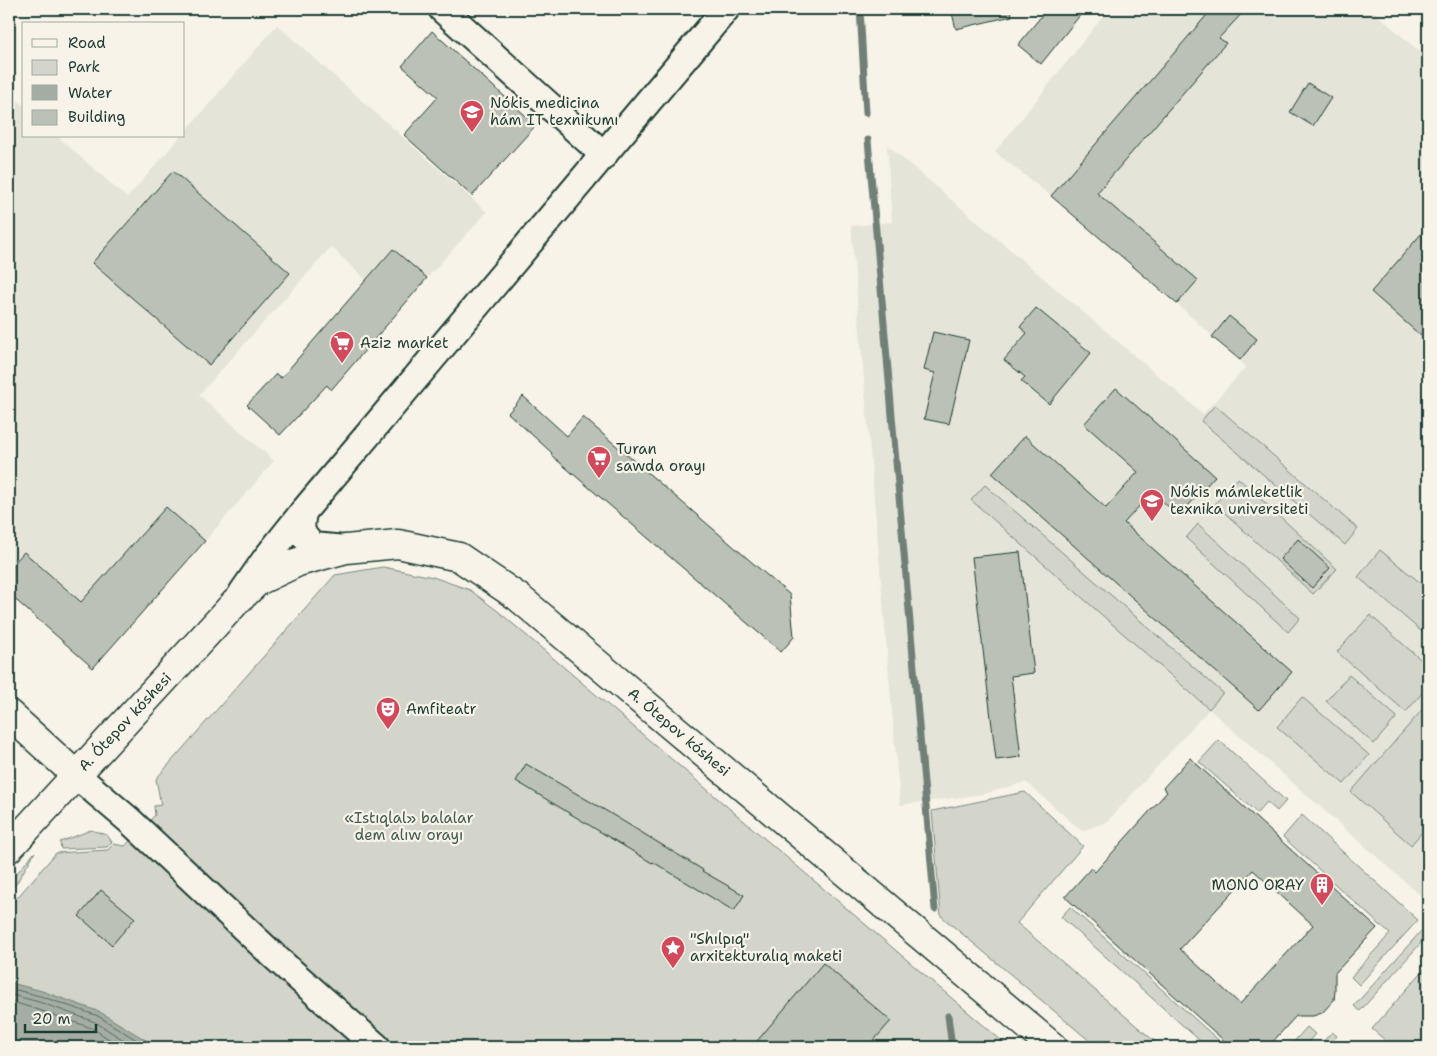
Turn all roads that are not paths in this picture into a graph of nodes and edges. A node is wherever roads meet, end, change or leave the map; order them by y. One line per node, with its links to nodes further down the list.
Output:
1 (442, 9): 3 (street)
2 (726, 9): 3 (street)
3 (604, 156): 4 (street)
4 (303, 512): 5 (street); 6 (street)
5 (346, 549): 6 (main road, A. Ótepov kóshesi); 11 (main road, A. Ótepov kóshesi)
6 (235, 603): 8 (main road, A. Ótepov kóshesi)
7 (9, 714): 8 (main road, A. Ótepov kóshesi)
8 (76, 775): 9 (main road); 10 (street)
9 (9, 848)
10 (377, 1047)
11 (1053, 1047)

